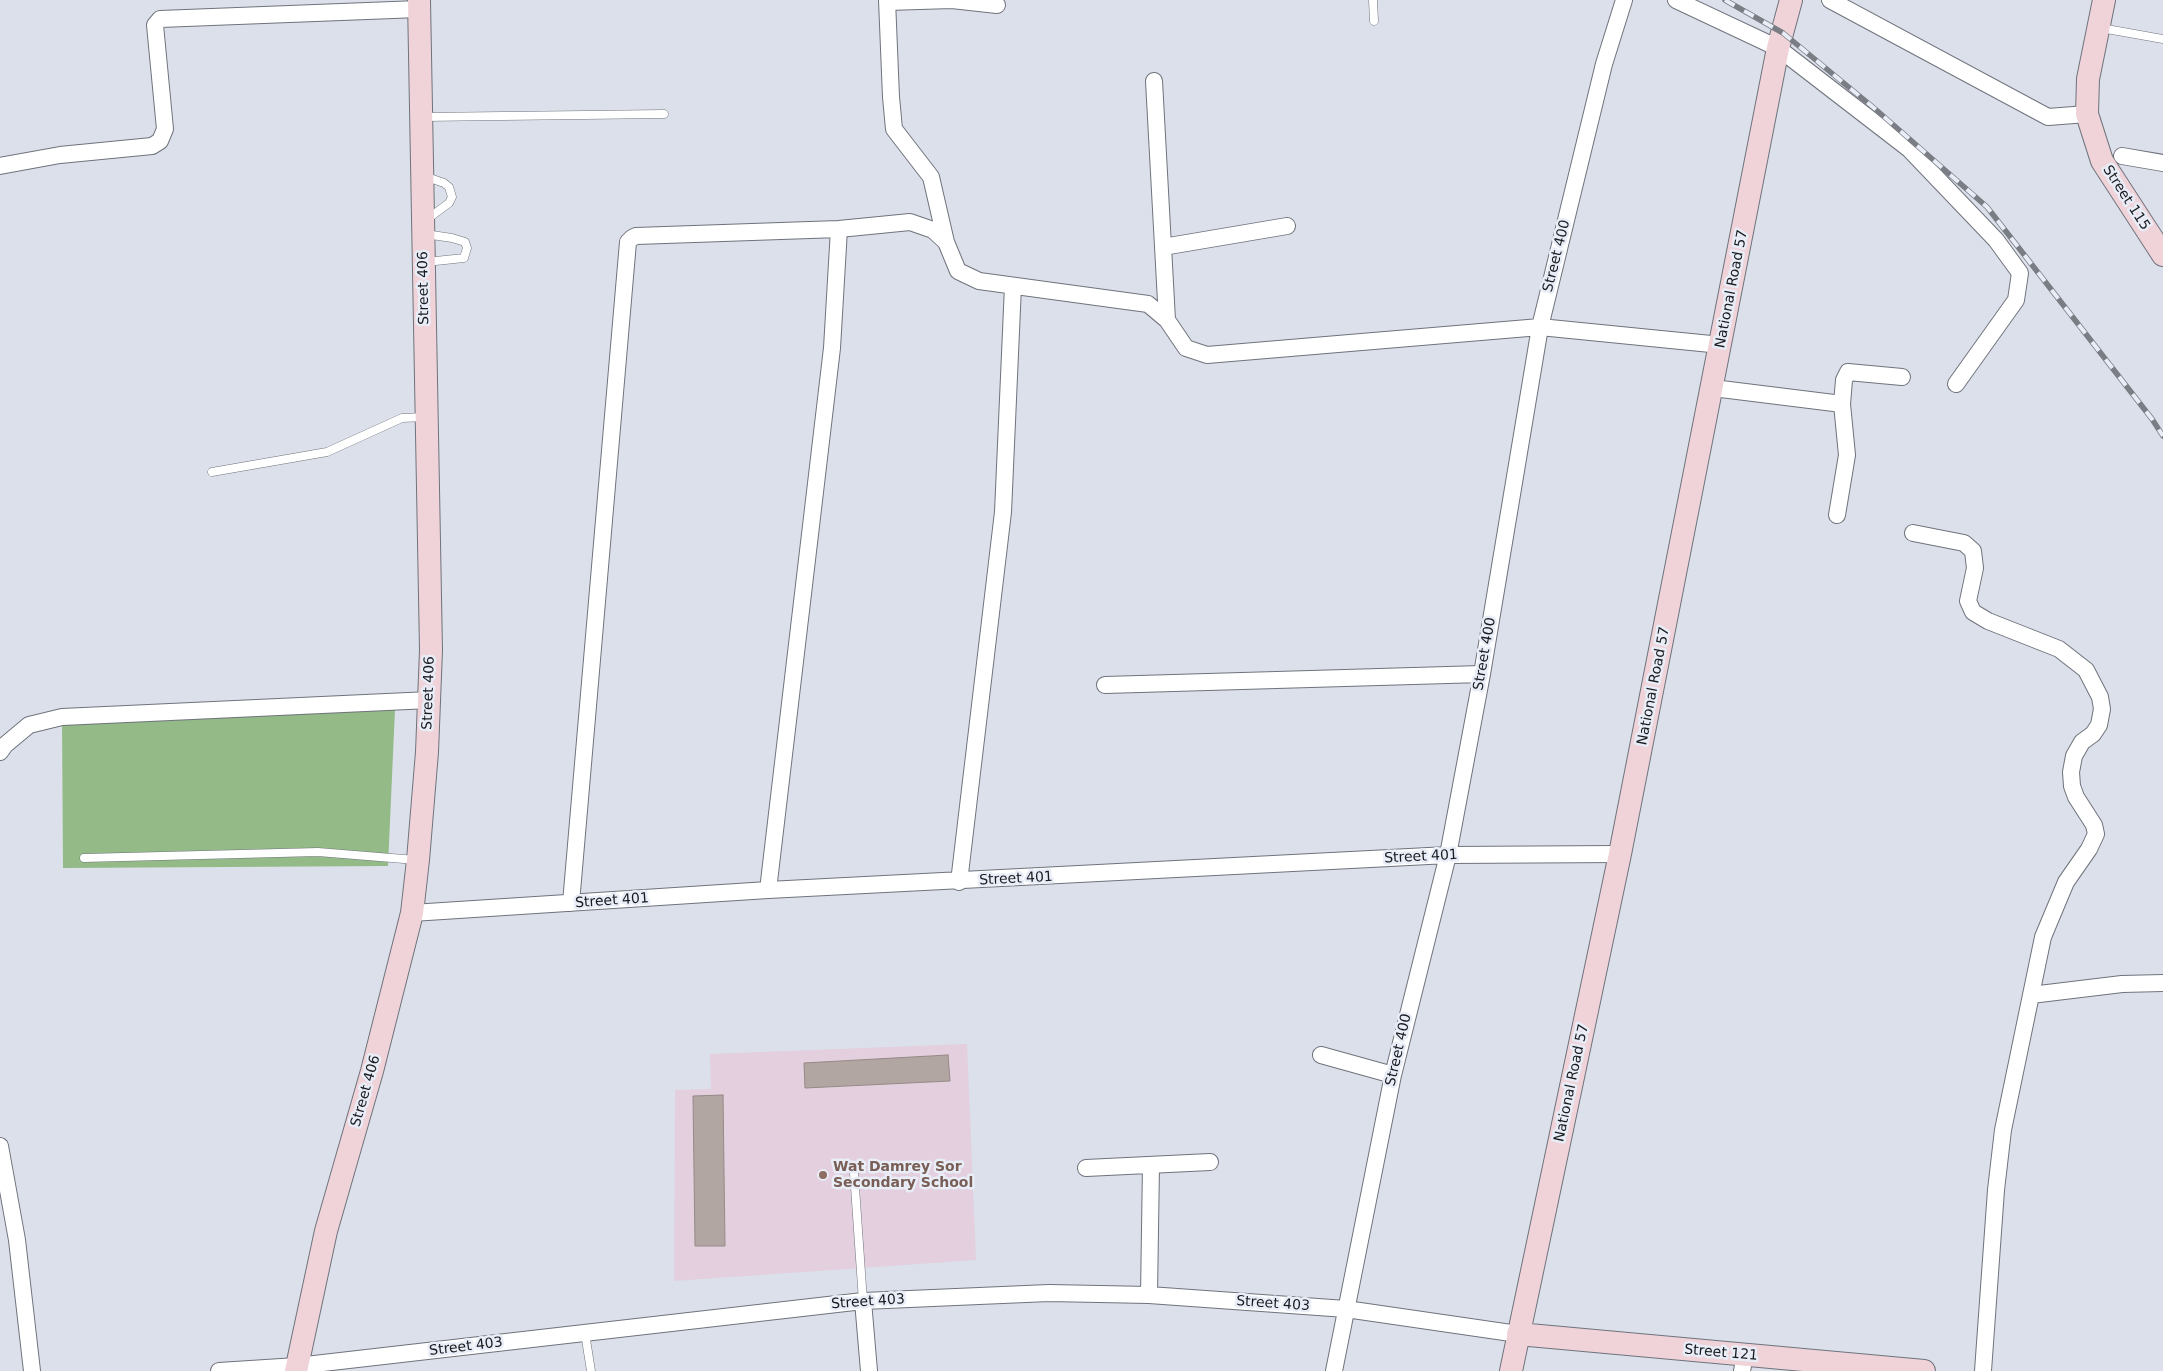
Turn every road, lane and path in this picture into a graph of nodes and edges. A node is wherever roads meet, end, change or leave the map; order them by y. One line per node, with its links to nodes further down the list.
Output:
1 (1373, 0): 10 (lane)
2 (1624, 0): 31 (street, Street 400)
3 (1676, 0): 13 (street)
4 (1791, 0): 13 (street, National Road 57)
5 (1830, 0): 16 (street)
6 (2104, 0): 11 (street, Street 115)
7 (887, 1): 9 (street); 25 (street)
8 (419, 4): 17 (street, Street 406); 20 (street)
9 (997, 5)
10 (1374, 21)
11 (2098, 28): 12 (lane); 16 (street, Street 115)
12 (2163, 39)
13 (1778, 48): 32 (street, National Road 57); 34 (street)
14 (1154, 81): 26 (street)
15 (664, 114): 17 (lane)
16 (2087, 114): 18 (street, Street 115)
17 (421, 117): 21 (street, Street 406)
18 (2112, 159): 19 (street); 27 (street, Street 115)
19 (2163, 163)
20 (0, 166)
21 (422, 176): 23 (street, Street 406); 23 (lane)
22 (1287, 226): 26 (street)
23 (423, 228): 28 (street, Street 406); 28 (lane)
24 (839, 229): 25 (street); 50 (street); 51 (street)
25 (946, 242): 29 (street)
26 (1163, 247): 30 (street)
27 (2163, 255)
28 (423, 262): 37 (street, Street 406)
29 (1013, 286): 30 (street); 49 (street)
30 (1167, 320): 31 (street)
31 (1540, 327): 32 (street); 41 (street, Street 400)
32 (1722, 345): 35 (street, National Road 57)
33 (1902, 377): 36 (street)
34 (1956, 384)
35 (1713, 388): 36 (street); 45 (street, National Road 57)
36 (1842, 404): 39 (street)
37 (426, 417): 38 (lane); 43 (street, Street 406)
38 (212, 472)
39 (1837, 515)
40 (1913, 533): 54 (street)
41 (1482, 674): 42 (street); 46 (street, Street 400)
42 (1105, 685)
43 (430, 700): 44 (street); 48 (street, Street 406)
44 (0, 752)
45 (1620, 854): 46 (street, Street 401); 66 (street, National Road 57)
46 (1448, 856): 49 (street, Street 401); 56 (street, Street 400)
47 (84, 858): 48 (lane)
48 (418, 860): 52 (street, Street 406)
49 (959, 882): 50 (street, Street 401)
50 (768, 890): 51 (street, Street 401)
51 (571, 904): 52 (street, Street 401)
52 (412, 913): 68 (street, Street 406)
53 (2163, 983): 54 (street)
54 (2031, 995): 76 (street)
55 (1321, 1055): 56 (street)
56 (1393, 1074): 64 (street, Street 400)
57 (0, 1146): 69 (street)
58 (1210, 1162): 59 (street)
59 (1151, 1165): 60 (street); 62 (street)
60 (1086, 1168)
61 (854, 1173): 63 (lane)
62 (1149, 1294): 63 (street, Street 403); 64 (street, Street 403)
63 (863, 1301): 65 (street, Street 403); 72 (street)
64 (1346, 1309): 66 (street, Street 403); 73 (street, Street 400)
65 (585, 1333): 68 (street, Street 403); 71 (lane)
66 (1518, 1334): 67 (street, Street 121); 74 (street, National Road 57)
67 (1744, 1363): 75 (street, Street 121)
68 (297, 1368): 70 (street, Street 403)
69 (32, 1371)
70 (219, 1371)
71 (591, 1371)
72 (869, 1371)
73 (1334, 1371)
74 (1511, 1371)
75 (1924, 1371)
76 (1983, 1371)

